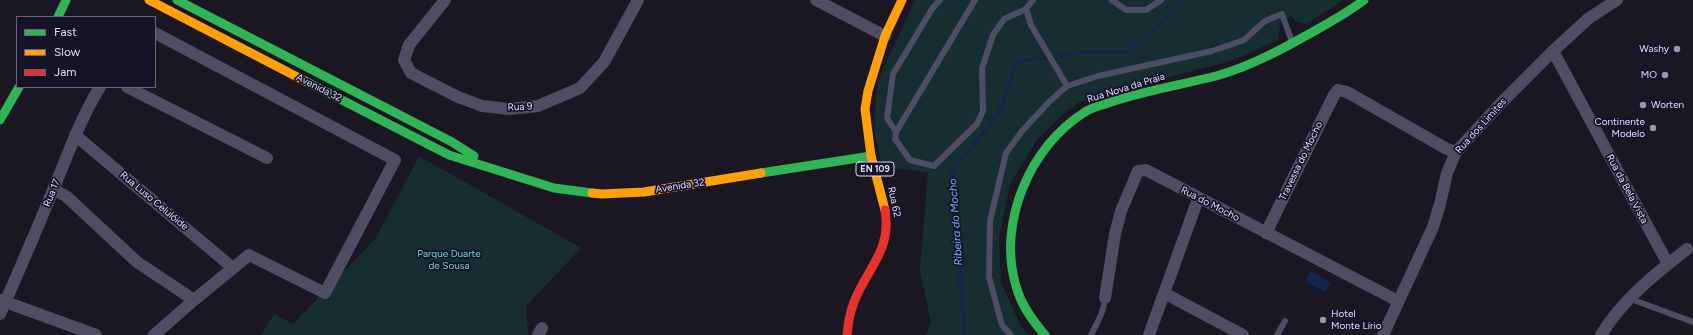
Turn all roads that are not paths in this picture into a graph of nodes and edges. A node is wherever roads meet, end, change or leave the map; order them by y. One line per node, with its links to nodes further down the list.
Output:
1 (66, 0): 16 (main road)
2 (149, 0): 31 (main road, Avenida 32)
3 (177, 0): 31 (main road, Avenida 32)
4 (445, 0): 5 (street, Rua 9)
5 (638, 0)
6 (816, 0): 18 (street)
7 (902, 0): 18 (main road, Rua 62 / EN 109)
8 (940, 0): 26 (lane)
9 (975, 0): 26 (lane)
10 (1033, 0): 15 (lane)
11 (1112, 0): 12 (lane)
12 (1161, 0)
13 (1364, 0): 19 (main road, Rua Nova da Praia)
14 (1617, 0): 20 (street, Rua dos Limites)
15 (1026, 9): 21 (lane); 26 (lane)
16 (58, 16)
17 (156, 34): 37 (street)
18 (885, 36): 29 (main road, Rua 62 / EN 109)
19 (1293, 44): 21 (lane); 51 (main road, Rua Nova da Praia)
20 (1553, 51): 28 (street, Rua dos Limites); 36 (street, Rua da Bela Vista)
21 (1067, 86): 50 (lane)
22 (18, 88): 25 (main road)
23 (99, 88): 27 (street, Rua 17)
24 (129, 88): 30 (street)
25 (0, 120)
26 (896, 132)
27 (75, 135): 32 (street, Rua 17); 37 (street, Rua Luso Celulóide)
28 (1456, 152): 34 (street, Travessa do Mocho); 42 (street, Rua dos Limites)
29 (871, 156): 31 (main road, Avenida 32); 49 (main road, Rua 62 / EN 109)
30 (267, 158)
31 (491, 167)
32 (54, 190): 40 (street, Rua 17); 41 (street)
33 (1198, 199): 34 (street, Rua do Mocho); 38 (street); 43 (street, Rua do Mocho)
34 (1266, 233): 42 (street, Rua do Mocho)
35 (1687, 250): 36 (street)
36 (1668, 264): 39 (street)
37 (233, 268): 41 (street)
38 (1164, 294): 53 (street); 54 (street)
39 (1628, 298): 46 (lane); 57 (street)
40 (3, 300): 44 (street, Rua 17); 47 (street)
41 (194, 300): 48 (street)
42 (1398, 301): 56 (street, Rua dos Limites)
43 (1104, 302): 52 (lane)
44 (0, 314)
45 (1285, 321): 55 (lane)
46 (1693, 322)
47 (96, 335)
48 (154, 335)
49 (847, 335)
50 (1010, 335)
51 (1045, 335)
52 (1091, 335)
53 (1149, 335)
54 (1243, 335)
55 (1277, 335)
56 (1383, 335)
57 (1601, 335)

